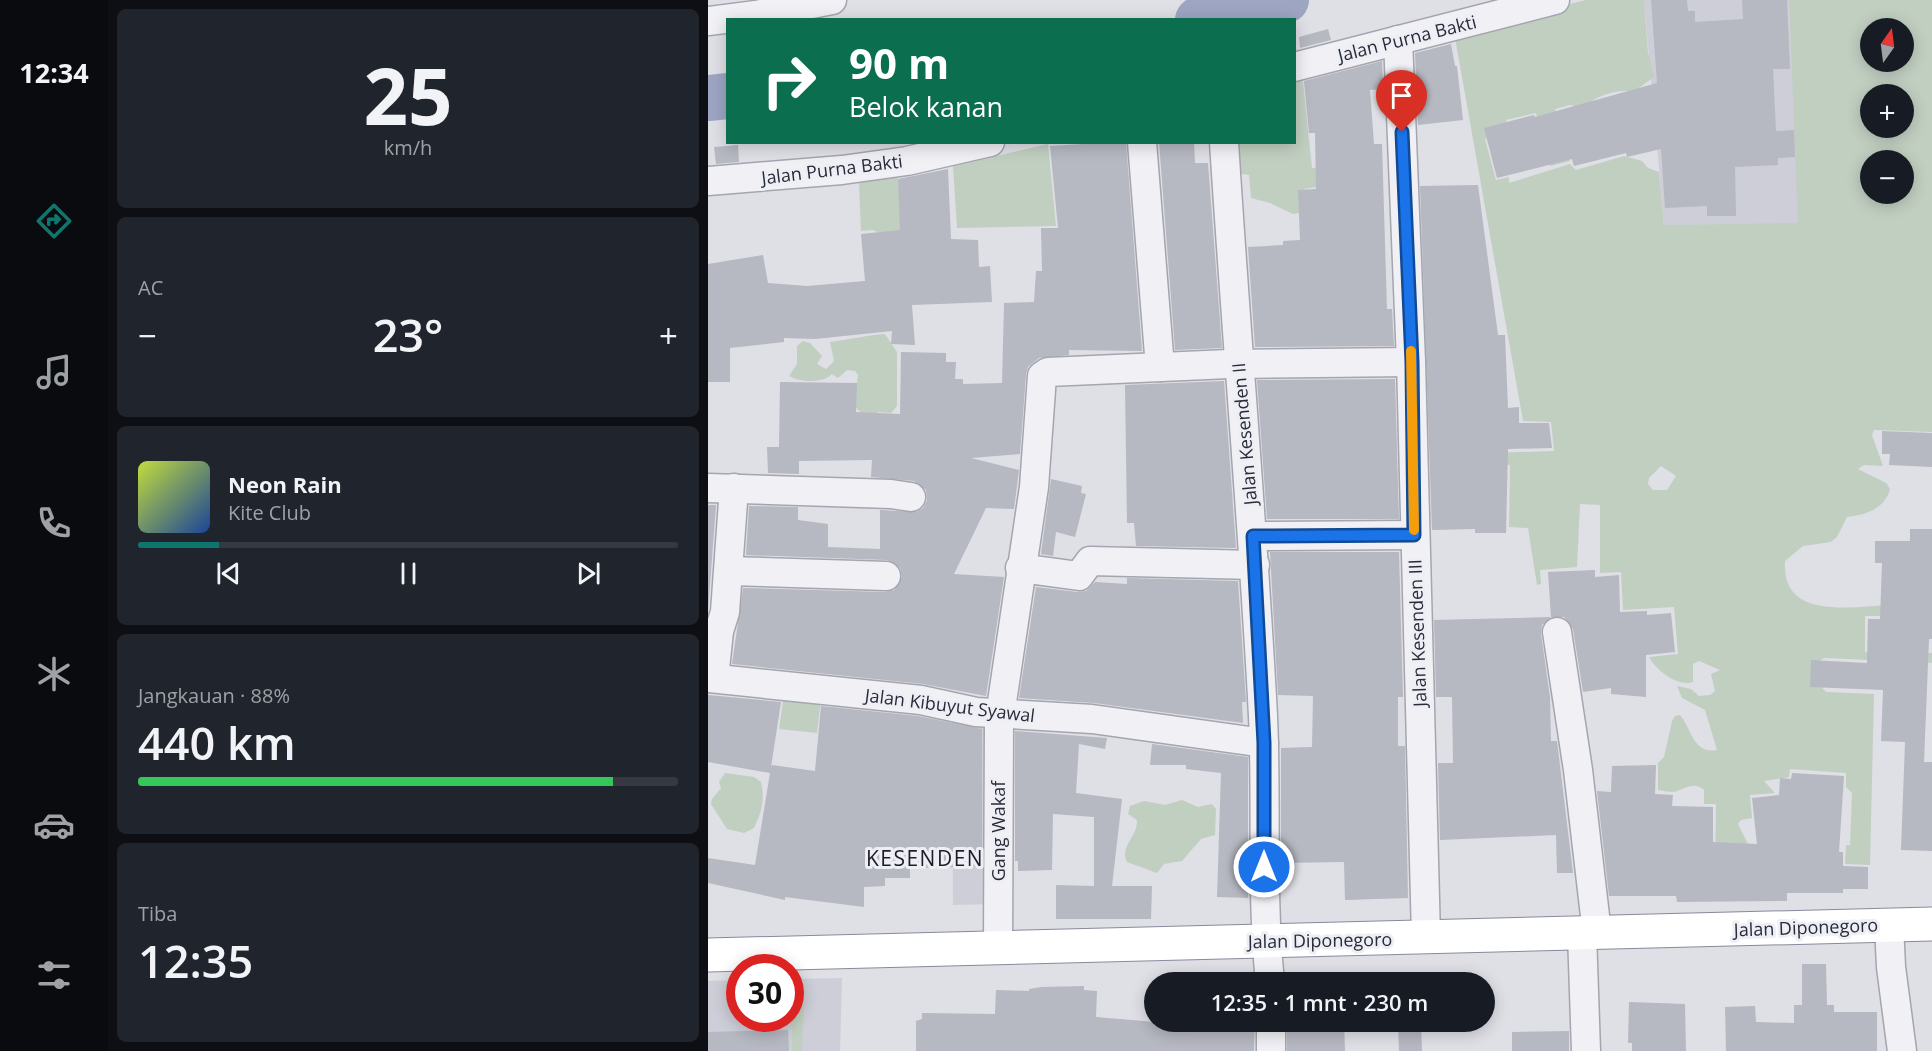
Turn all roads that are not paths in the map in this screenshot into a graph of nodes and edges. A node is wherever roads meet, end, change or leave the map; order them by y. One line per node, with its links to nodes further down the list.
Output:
1 (832, 0): 3 (street)
2 (1555, 0): 4 (street, Jalan Purna Bakti)
3 (717, 14)
4 (1398, 40): 5 (street, Jalan Purna Bakti); 10 (street, Jalan Kesenden III)
5 (1296, 66)
6 (981, 144): 9 (street, Jalan Purna Bakti)
7 (1142, 144): 12 (street)
8 (1224, 144): 11 (street, Jalan Kesenden II)
9 (708, 181)
10 (1412, 362): 11 (street); 15 (street, Jalan Kesenden III)
11 (1238, 365): 12 (street); 16 (street, Jalan Kesenden II)
12 (1160, 367): 18 (street, Gang Wakaf)
13 (721, 488): 14 (street); 19 (street)
14 (911, 497)
15 (1414, 535): 16 (street); 28 (street, Jalan Kesenden III)
16 (1253, 536): 17 (street, Jalan Kesenden II)
17 (1255, 565): 18 (street); 24 (street, Jalan Kesenden II)
18 (1020, 568): 23 (street, Gang Wakaf)
19 (729, 571): 20 (street); 22 (street)
20 (886, 576)
21 (1557, 632): 27 (street)
22 (711, 678): 23 (street, Jalan Kibuyut Syawal)
23 (1002, 714): 24 (street, Jalan Kibuyut Syawal); 30 (street, Gang Wakaf)
24 (1264, 743): 29 (street, Jalan Kesenden II)
25 (1932, 924): 26 (highway, Jalan Diponegoro)
26 (1889, 925): 27 (highway, Jalan Diponegoro); 36 (street)
27 (1590, 933): 28 (highway, Jalan Diponegoro); 35 (street)
28 (1426, 938): 29 (highway, Jalan Diponegoro)
29 (1266, 942): 30 (highway, Jalan Diponegoro); 32 (street, Jalan Kesenden II)
30 (998, 948): 31 (highway, Jalan Diponegoro)
31 (708, 955)
32 (1269, 972)
33 (1271, 1032): 34 (street)
34 (1271, 1051)
35 (1586, 1051)
36 (1902, 1051)

